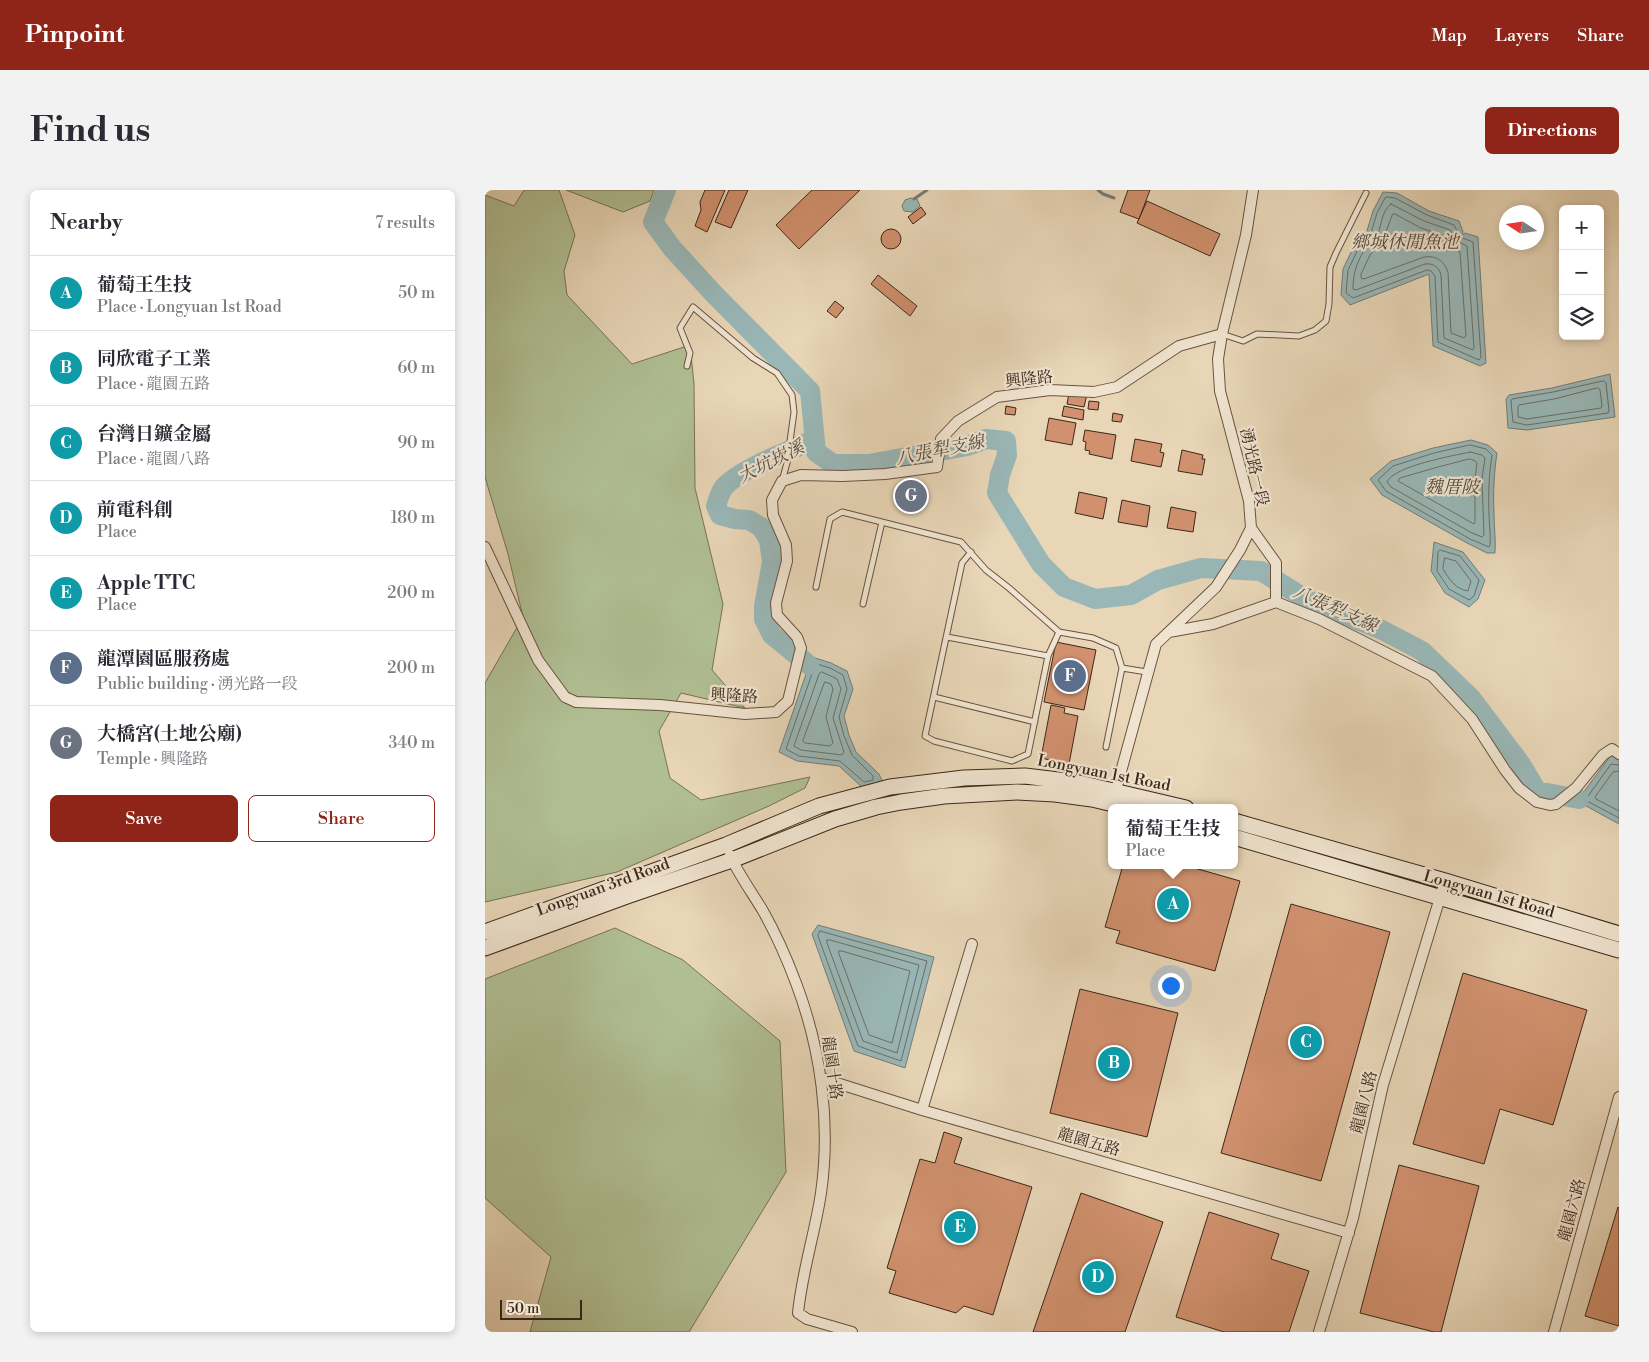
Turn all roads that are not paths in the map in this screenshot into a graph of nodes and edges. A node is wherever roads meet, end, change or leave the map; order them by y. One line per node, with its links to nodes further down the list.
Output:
1 (1253, 190): 3 (street, 湧光路一段)
2 (1366, 193): 3 (lane)
3 (1222, 334): 5 (street, 興隆路); 7 (street, 湧光路一段)
4 (687, 366): 5 (lane)
5 (782, 481): 8 (street, 興隆路)
6 (882, 522): 9 (lane); 10 (lane); 12 (lane)
7 (1251, 528): 11 (street); 14 (street, 湧光路一段)
8 (485, 547)
9 (971, 552): 13 (lane); 15 (lane)
10 (816, 587)
11 (1276, 602): 14 (street); 22 (street)
12 (863, 604)
13 (1059, 632): 16 (lane); 17 (lane)
14 (1169, 632): 18 (street, 湧光路一段)
15 (947, 637): 16 (lane); 19 (lane)
16 (1048, 656): 20 (lane)
17 (1123, 668): 18 (lane); 21 (lane)
18 (1147, 672): 23 (street, 湧光路一段)
19 (934, 697): 20 (lane); 20 (lane)
20 (1035, 722)
21 (1105, 747)
22 (1619, 754)
23 (1114, 797): 24 (street, Longyuan 1st Road); 25 (street, Longyuan 1st Road); 28 (street, Longyuan 1st Road); 29 (street, Longyuan 1st Road)
24 (1125, 804)
25 (1160, 804)
26 (1238, 822): 30 (street, Longyuan 1st Road)
27 (1238, 838): 31 (street, Longyuan 1st Road)
28 (726, 845): 29 (street, 龍園十路); 32 (street, Longyuan 3rd Road)
29 (732, 860): 35 (street, Longyuan 3rd Road); 37 (street, 龍園十路)
30 (1445, 881): 31 (street, 龍園八路); 33 (street, Longyuan 1st Road)
31 (1440, 898): 36 (street, Longyuan 1st Road); 40 (street, 龍園八路)
32 (485, 932)
33 (1619, 934)
34 (972, 944): 39 (street)
35 (485, 948)
36 (1619, 950)
37 (821, 1078): 39 (street, 龍園五路); 41 (street, 龍園十路)
38 (1619, 1097): 43 (street, 龍園六路)
39 (922, 1110): 40 (street, 龍園五路)
40 (1349, 1233): 42 (street, 龍園八路)
41 (852, 1332)
42 (1319, 1332)
43 (1554, 1332)

